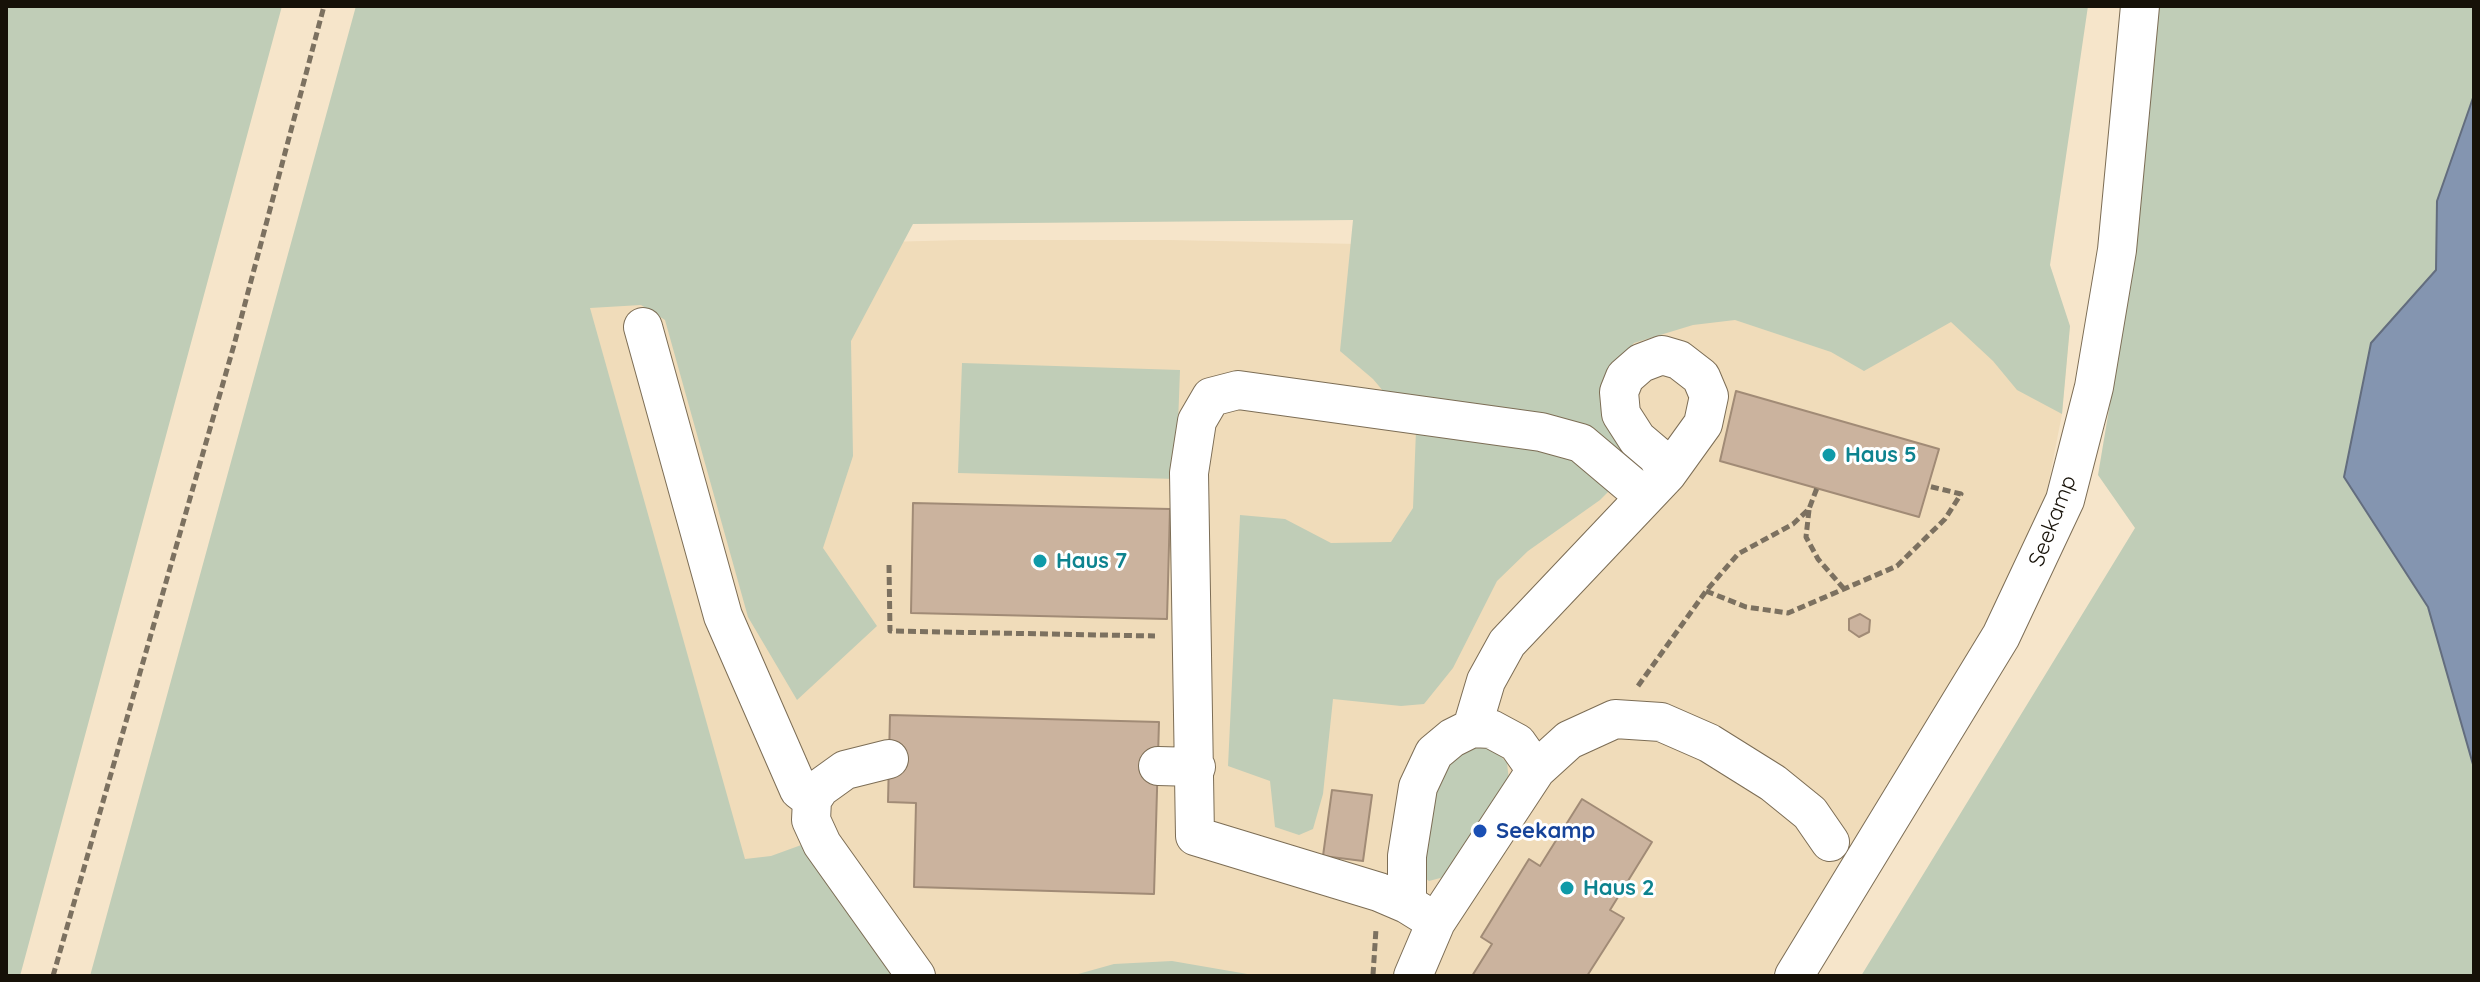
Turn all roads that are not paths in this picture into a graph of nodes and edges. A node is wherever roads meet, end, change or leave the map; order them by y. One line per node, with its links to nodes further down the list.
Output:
1 (2140, 6): 13 (street, Seekamp)
2 (643, 327): 8 (street)
3 (1472, 728): 6 (street); 7 (street); 10 (street)
4 (889, 759): 8 (street)
5 (1158, 766): 6 (street)
6 (1196, 767): 10 (street)
7 (1536, 770): 9 (street); 10 (street)
8 (812, 800): 11 (street)
9 (1830, 842)
10 (1421, 913): 12 (street)
11 (916, 976)
12 (1413, 976)
13 (1794, 976)

